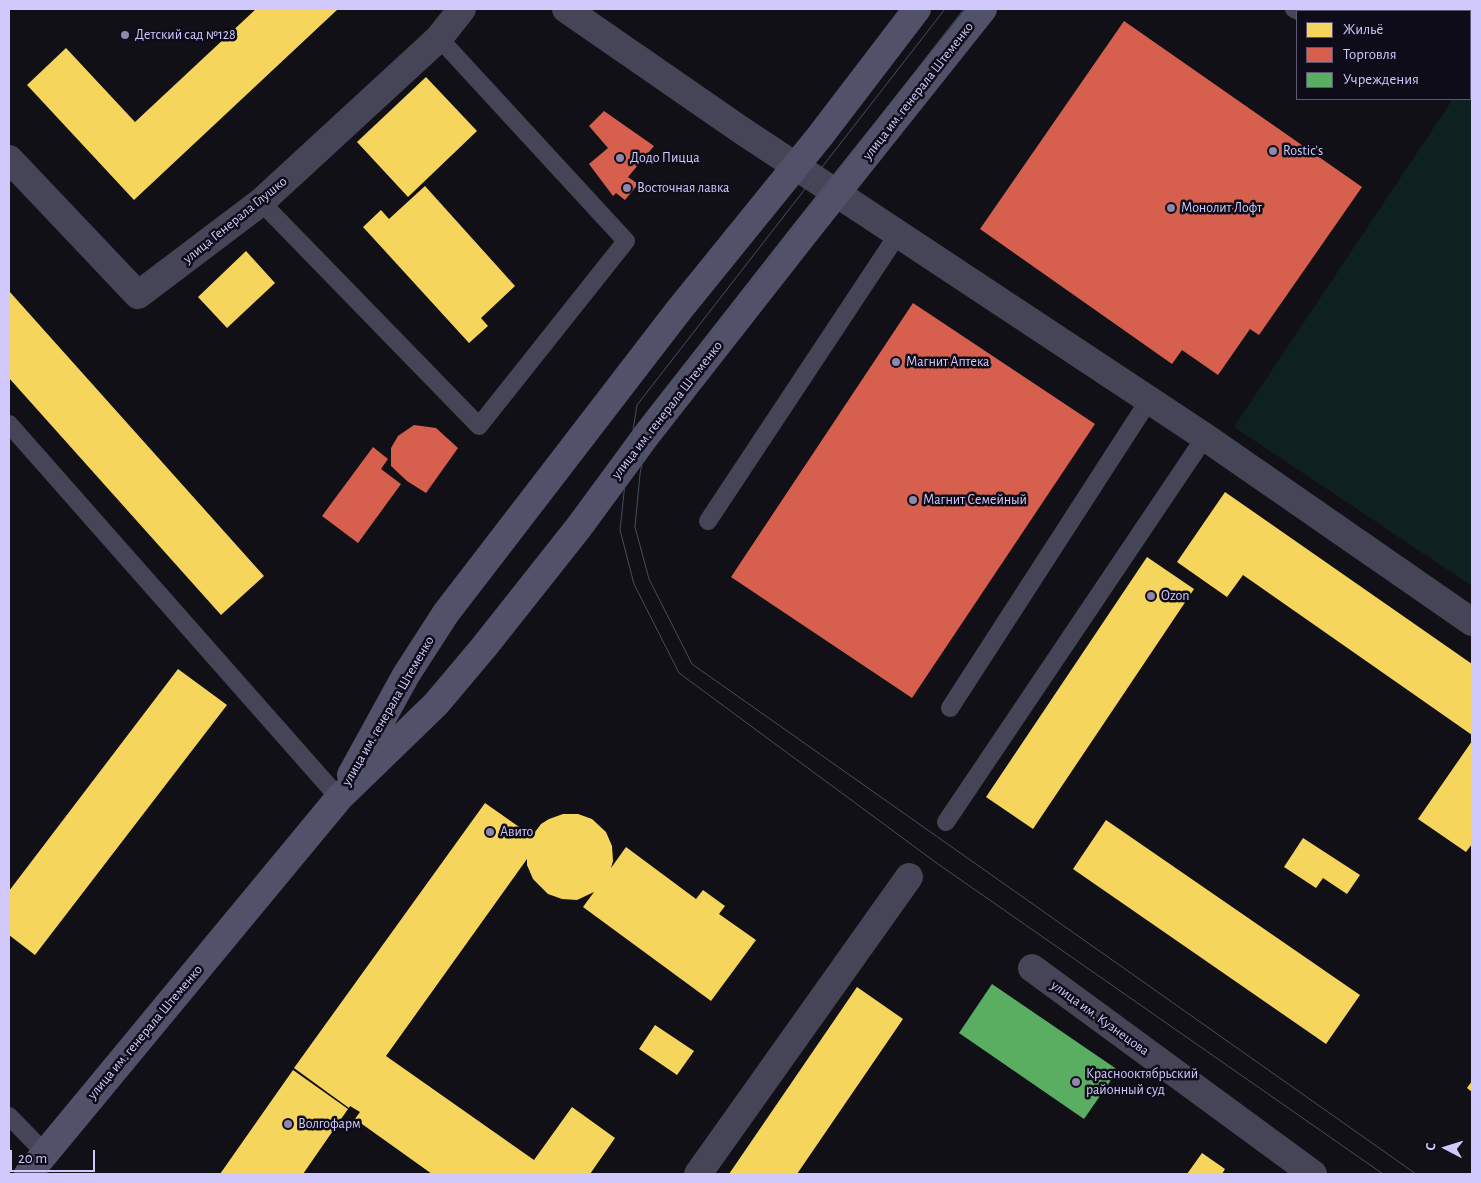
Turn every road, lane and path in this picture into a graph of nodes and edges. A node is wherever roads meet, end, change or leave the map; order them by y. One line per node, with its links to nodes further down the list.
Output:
1 (462, 9): 5 (street, улица Генерала Глушко)
2 (566, 9): 7 (street)
3 (917, 9): 7 (street, улица им. генерала Штеменко)
4 (983, 9): 8 (street, улица им. генерала Штеменко)
5 (438, 38): 9 (street, улица Генерала Глушко); 9 (lane)
6 (9, 159): 9 (street, улица Генерала Глушко)
7 (796, 165): 8 (street); 17 (street, улица им. генерала Штеменко)
8 (836, 193): 10 (street); 17 (street, улица им. генерала Штеменко)
9 (261, 202)
10 (898, 234): 11 (street); 14 (lane)
11 (1149, 400): 13 (street); 16 (lane)
12 (9, 424): 17 (lane)
13 (1205, 437): 15 (street); 18 (lane)
14 (708, 521)
15 (1472, 622)
16 (950, 708)
17 (338, 798): 22 (street, улица им. генерала Штеменко)
18 (946, 822)
19 (909, 877): 25 (street)
20 (1032, 968): 23 (street, улица им. Кузнецова)
21 (9, 1116): 22 (lane)
22 (45, 1154): 24 (street, улица им. генерала Штеменко)
23 (1307, 1173)
24 (28, 1174)
25 (698, 1174)

